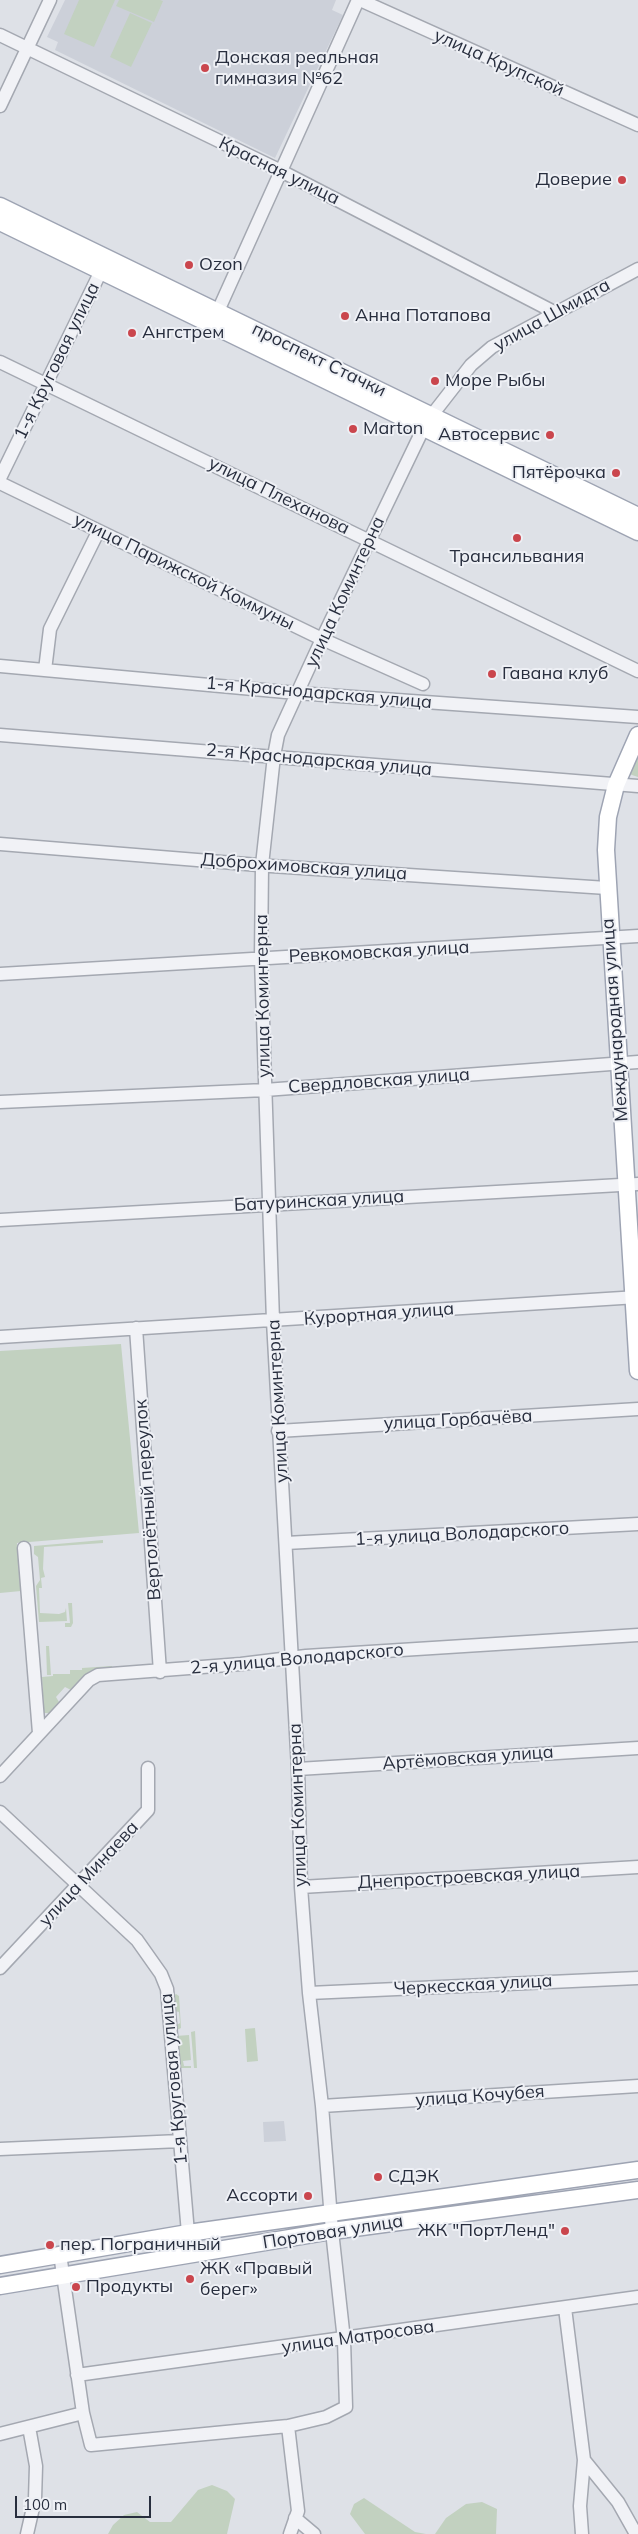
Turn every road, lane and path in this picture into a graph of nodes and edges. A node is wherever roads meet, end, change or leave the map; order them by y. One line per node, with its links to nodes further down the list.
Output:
1 (50, 0): 4 (street)
2 (359, 0): 6 (street, улица Крупской); 7 (street)
3 (0, 35): 4 (street, Красная улица)
4 (27, 49): 5 (street); 7 (street, Красная улица)
5 (0, 106)
6 (638, 125)
7 (281, 171): 12 (street); 13 (street, Красная улица)
8 (0, 206): 12 (main road, проспект Стачки)
9 (0, 222): 11 (main road, проспект Стачки)
10 (638, 268): 13 (street, улица Шмидта)
11 (101, 271): 15 (street, 1-я Круговая улица); 16 (main road, проспект Стачки)
12 (218, 311): 16 (main road, проспект Стачки)
13 (554, 312): 16 (street, улица Шмидта)
14 (0, 362): 15 (street, улица Плеханова)
15 (46, 384): 17 (street, 1-я Круговая улица); 22 (street, улица Плеханова)
16 (428, 420): 19 (main road, проспект Стачки); 21 (main road, проспект Стачки); 22 (street, улица Коминтерна)
17 (0, 478)
18 (0, 483): 20 (street, улица Парижской Коммуны)
19 (638, 516)
20 (98, 532): 23 (street, улица Парижской Коммуны); 25 (street)
21 (638, 532)
22 (369, 539): 23 (street, улица Коминтерна); 26 (street, улица Плеханова)
23 (322, 638): 27 (street, улица Парижской Коммуны); 28 (street, улица Коминтерна)
24 (0, 666): 25 (street, 1-я Краснодарская улица)
25 (45, 670): 28 (street, 1-я Краснодарская улица)
26 (638, 671)
27 (423, 684)
28 (297, 693): 29 (street, 1-я Краснодарская улица); 32 (street, улица Коминтерна)
29 (638, 717)
30 (0, 735): 32 (street, 2-я Краснодарская улица)
31 (638, 735): 33 (main road, Международная улица)
32 (274, 756): 33 (street, 2-я Краснодарская улица); 36 (street, улица Коминтерна)
33 (616, 785): 34 (street, 2-я Краснодарская улица); 37 (main road, Международная улица)
34 (638, 786)
35 (0, 844): 36 (street, Доброхимовская улица)
36 (262, 865): 37 (street, Доброхимовская улица); 40 (street, улица Коминтерна)
37 (607, 888): 39 (main road, Международная улица)
38 (638, 936): 39 (street, Ревкомовская улица)
39 (610, 938): 40 (street, Ревкомовская улица); 43 (main road, Международная улица)
40 (261, 959): 41 (street, Ревкомовская улица); 44 (street, улица Коминтерна)
41 (0, 974)
42 (638, 1062): 43 (street, Свердловская улица)
43 (618, 1063): 44 (street, Свердловская улица); 46 (main road, Международная улица)
44 (265, 1090): 45 (street, Свердловская улица); 47 (street, улица Коминтерна)
45 (0, 1102)
46 (632, 1184): 47 (street, Батуринская улица); 49 (main road, Международная улица)
47 (269, 1203): 48 (street, Батуринская улица); 50 (street, улица Коминтерна)
48 (0, 1220)
49 (635, 1297): 50 (street, Курортная улица); 53 (main road, Международная улица)
50 (273, 1321): 51 (street, Курортная улица); 55 (street, улица Коминтерна)
51 (136, 1328): 52 (street, Курортная улица); 61 (street, Вертолётный переулок)
52 (0, 1337)
53 (638, 1371)
54 (638, 1409): 55 (street, улица Горбачёва)
55 (278, 1431): 57 (street, улица Коминтерна)
56 (638, 1524): 57 (street, 1-я улица Володарского)
57 (286, 1543): 60 (street, улица Коминтерна)
58 (24, 1548): 62 (street)
59 (638, 1635): 60 (street, 2-я улица Володарского)
60 (292, 1659): 61 (street, 2-я улица Володарского); 65 (street, улица Коминтерна)
61 (160, 1672): 62 (street, 2-я улица Володарского)
62 (39, 1732): 66 (street, 2-я улица Володарского)
63 (638, 1748): 65 (street, Артёмовская улица)
64 (148, 1768): 69 (street, улица Минаева)
65 (298, 1769): 70 (street, улица Коминтерна)
66 (0, 1776)
67 (0, 1812): 69 (street, 1-я Круговая улица)
68 (638, 1867): 70 (street, Днепростроевская улица)
69 (78, 1885): 71 (street, улица Минаева); 76 (street, 1-я Круговая улица)
70 (301, 1887): 73 (street, улица Коминтерна)
71 (0, 1968)
72 (638, 1978): 73 (street, Черкесская улица)
73 (309, 1993): 75 (street, улица Коминтерна)
74 (638, 2086): 75 (street, улица Кочубея)
75 (322, 2106): 80 (street, улица Коминтерна)
76 (180, 2141): 77 (street); 82 (street, 1-я Круговая улица)
77 (0, 2149)
78 (638, 2170): 80 (main road, Портовая улица)
79 (638, 2190): 81 (main road, Портовая улица)
80 (330, 2213): 81 (street, улица Коминтерна); 82 (main road, Портовая улица)
81 (332, 2231): 85 (main road, Портовая улица); 89 (street, улица Коминтерна)
82 (188, 2233): 83 (main road, Портовая улица)
83 (60, 2254): 84 (main road, Портовая улица); 85 (street)
84 (0, 2265)
85 (63, 2276): 86 (main road, Портовая улица); 90 (street)
86 (0, 2286)
87 (638, 2297): 88 (street, улица Матросова)
88 (565, 2308): 89 (street, улица Матросова); 95 (street)
89 (344, 2340): 90 (street, улица Матросова); 92 (street, улица Коминтерна)
90 (77, 2375): 91 (street)
91 (83, 2413): 92 (street); 93 (street)
92 (288, 2426): 96 (street)
93 (29, 2427): 94 (street); 97 (street)
94 (0, 2434)
95 (584, 2460): 100 (street); 101 (street)
96 (295, 2518): 98 (street); 99 (street)
97 (27, 2534)
98 (290, 2534)
99 (314, 2534)
100 (582, 2534)
101 (636, 2534)

